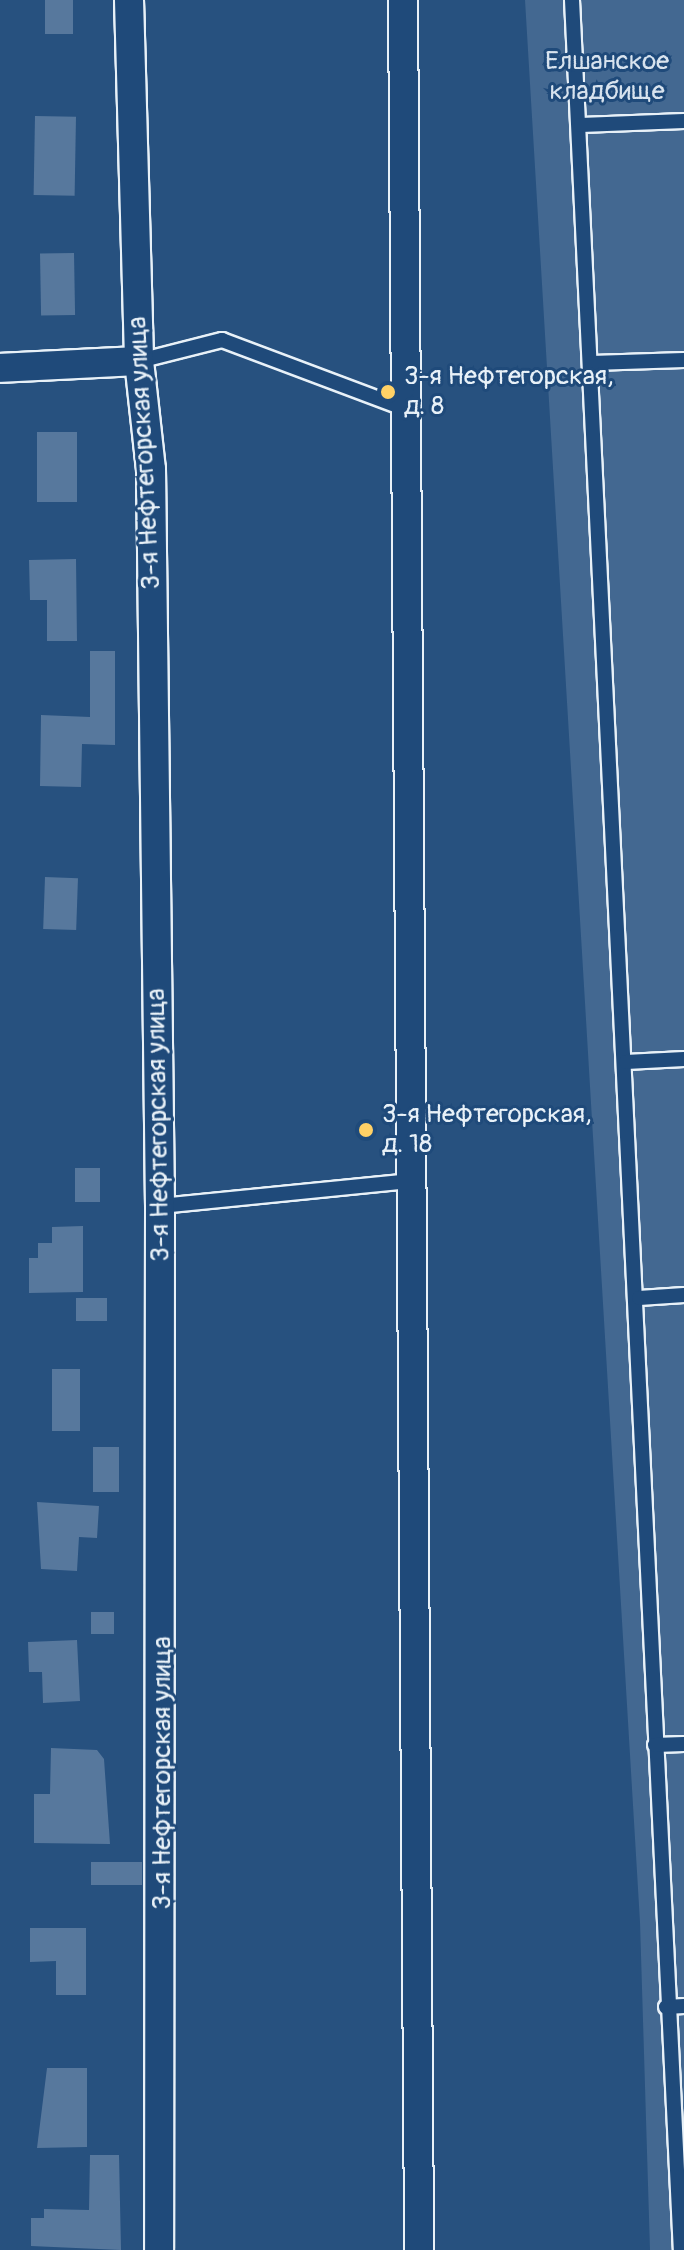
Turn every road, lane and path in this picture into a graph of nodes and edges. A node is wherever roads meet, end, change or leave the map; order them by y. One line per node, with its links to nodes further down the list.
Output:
1 (129, 0): 7 (street, 3-я Нефтегорская улица)
2 (403, 0): 10 (street)
3 (572, 0): 5 (lane)
4 (684, 121): 5 (lane)
5 (581, 125): 8 (lane)
6 (684, 360): 8 (lane)
7 (139, 361): 9 (street); 10 (lane); 14 (street, 3-я Нефтегорская улица)
8 (592, 363): 12 (lane)
9 (0, 368)
10 (406, 409): 13 (street)
11 (684, 1059): 12 (lane)
12 (626, 1062): 16 (lane)
13 (410, 1181): 14 (lane); 23 (street)
14 (160, 1206): 22 (street, 3-я Нефтегорская улица)
15 (684, 1295): 16 (lane)
16 (639, 1298): 18 (lane)
17 (684, 1744): 18 (lane)
18 (655, 1745): 20 (lane)
19 (684, 2006): 20 (lane)
20 (666, 2007): 21 (lane)
21 (682, 2189): 24 (lane)
22 (159, 2250)
23 (419, 2250)
24 (681, 2250)

